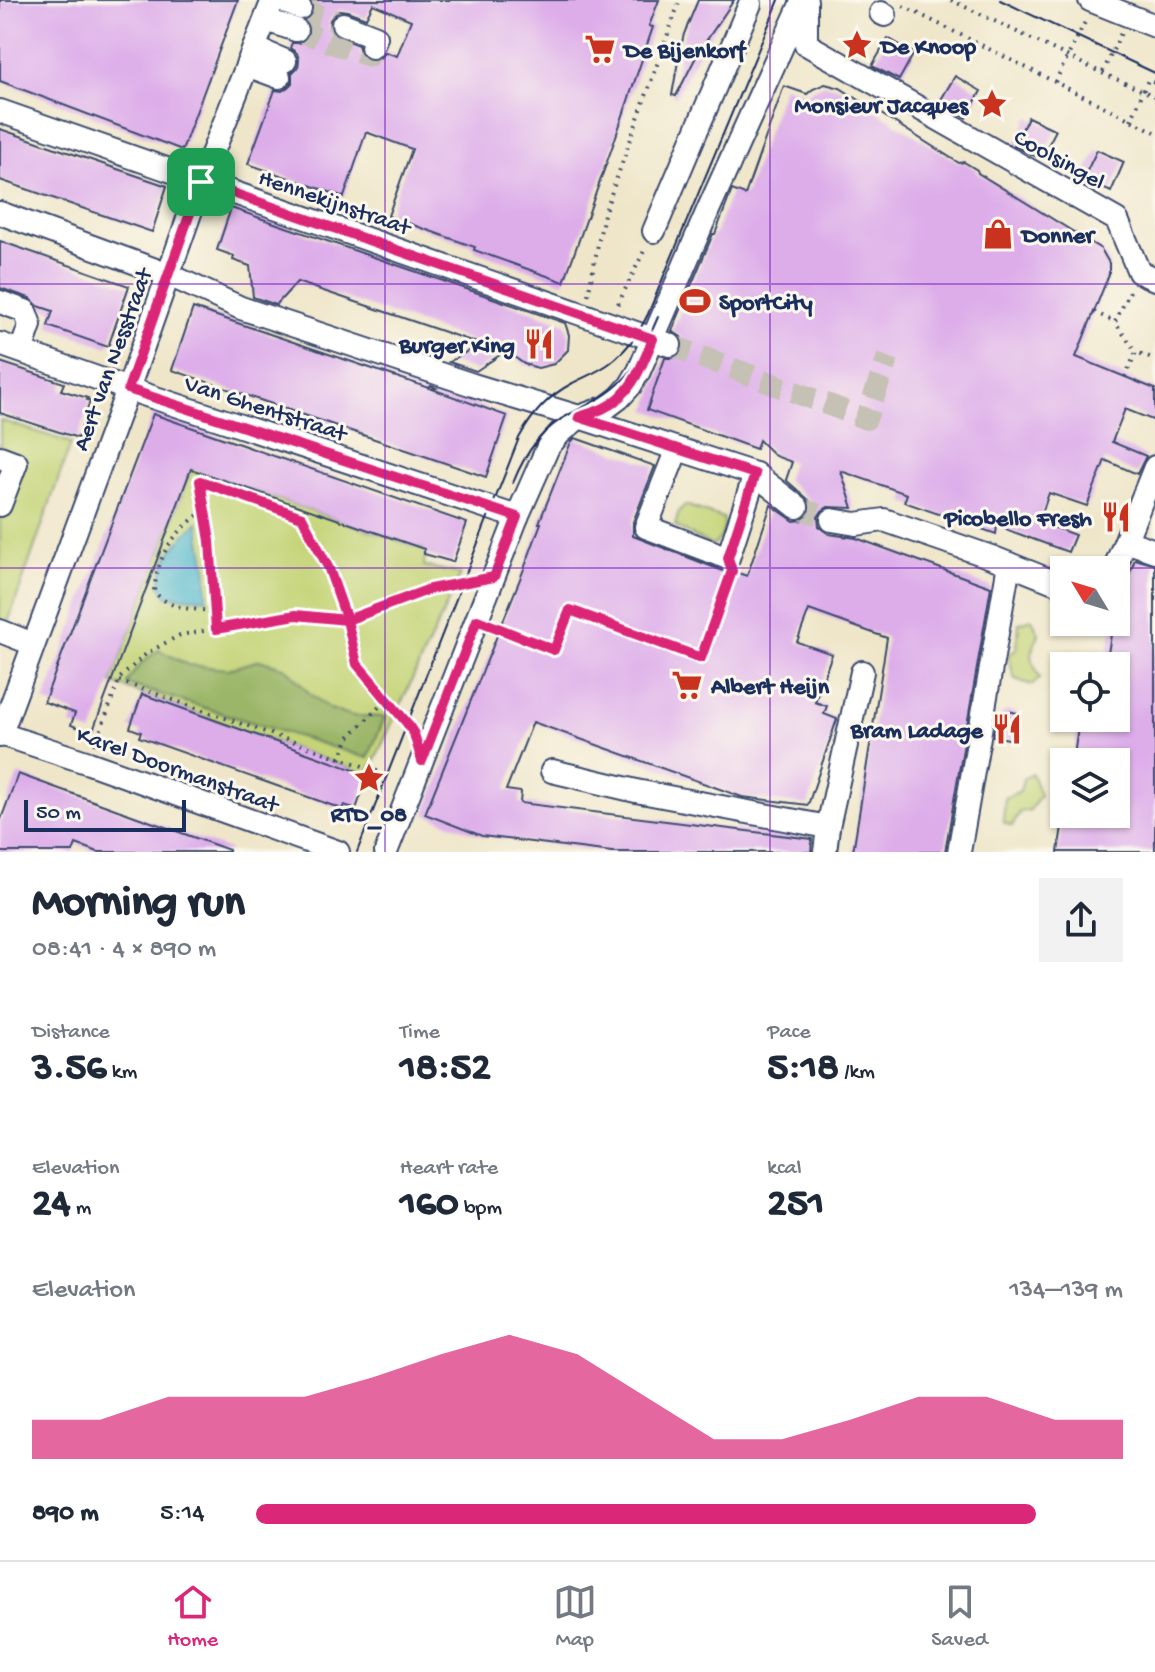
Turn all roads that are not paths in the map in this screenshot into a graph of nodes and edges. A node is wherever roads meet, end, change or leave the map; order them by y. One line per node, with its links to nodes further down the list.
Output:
1 (805, 0): 17 (street, Coolsingel); 19 (street)
2 (1093, 1): 4 (street)
3 (750, 4): 15 (street)
4 (1132, 8): 8 (street)
5 (269, 10): 6 (street); 10 (street, Aert van Nesstraat)
6 (292, 13)
7 (343, 24): 9 (street)
8 (1155, 26)
9 (372, 47)
10 (251, 57): 11 (street); 13 (street, Aert van Nesstraat)
11 (282, 69)
12 (0, 111): 13 (street, Hennekijnstraat)
13 (201, 182): 16 (street, Aert van Nesstraat); 19 (street, Hennekijnstraat)
14 (0, 213): 16 (street)
15 (649, 240)
16 (169, 275): 21 (street, Aert van Nesstraat); 22 (street)
17 (1147, 276)
18 (0, 302): 20 (street)
19 (662, 342): 22 (street)
20 (10, 348): 21 (street, Van Ghentstraat)
21 (128, 389): 29 (street, Van Ghentstraat); 37 (street, Aert van Nesstraat)
22 (579, 417): 23 (street); 29 (street)
23 (677, 449): 26 (street); 26 (street)
24 (0, 457): 27 (street)
25 (1155, 467): 31 (street)
26 (755, 474): 28 (street)
27 (0, 505)
28 (797, 507)
29 (517, 517): 43 (street)
30 (832, 520): 34 (street)
31 (1126, 541): 32 (street); 33 (street)
32 (1155, 551)
33 (1120, 556)
34 (1006, 563): 35 (street); 45 (street)
35 (1050, 580)
36 (0, 631): 37 (street)
37 (33, 644): 39 (street, Aert van Nesstraat)
38 (862, 672): 41 (street)
39 (0, 735): 42 (street, Karel Doormanstraat)
40 (552, 771): 41 (street)
41 (828, 827): 44 (street)
42 (338, 852)
43 (386, 852)
44 (825, 852)
45 (959, 852)

